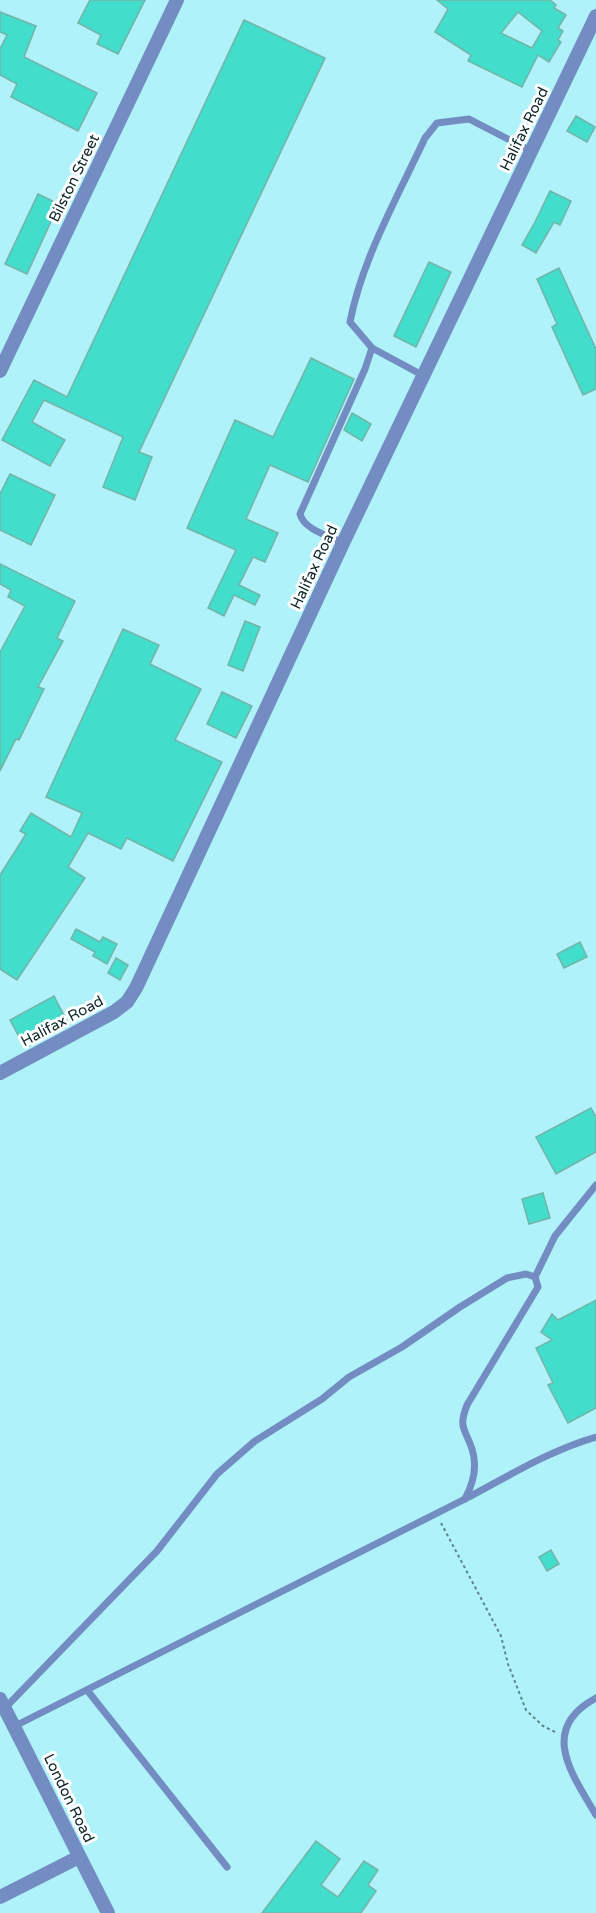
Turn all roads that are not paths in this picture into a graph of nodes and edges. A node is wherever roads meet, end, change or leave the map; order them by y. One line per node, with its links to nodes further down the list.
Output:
1 (177, 0): 5 (street, Bilston Street)
2 (596, 16): 3 (street, Halifax Road)
3 (531, 151): 4 (lane); 6 (street, Halifax Road)
4 (372, 348): 6 (lane); 7 (lane)
5 (0, 370)
6 (424, 376): 7 (street, Halifax Road)
7 (343, 543): 8 (street, Halifax Road)
8 (0, 1073)
9 (596, 1185): 10 (lane)
10 (535, 1277): 12 (lane); 15 (lane)
11 (596, 1437): 12 (lane)
12 (465, 1499): 13 (lane)
13 (87, 1690): 16 (lane); 19 (lane)
14 (596, 1698): 17 (lane)
15 (3, 1704): 16 (street, London Road)
16 (15, 1726): 18 (street, London Road)
17 (596, 1815)
18 (80, 1857): 20 (street); 21 (street, London Road)
19 (227, 1867)
20 (0, 1897)
21 (108, 1913)

